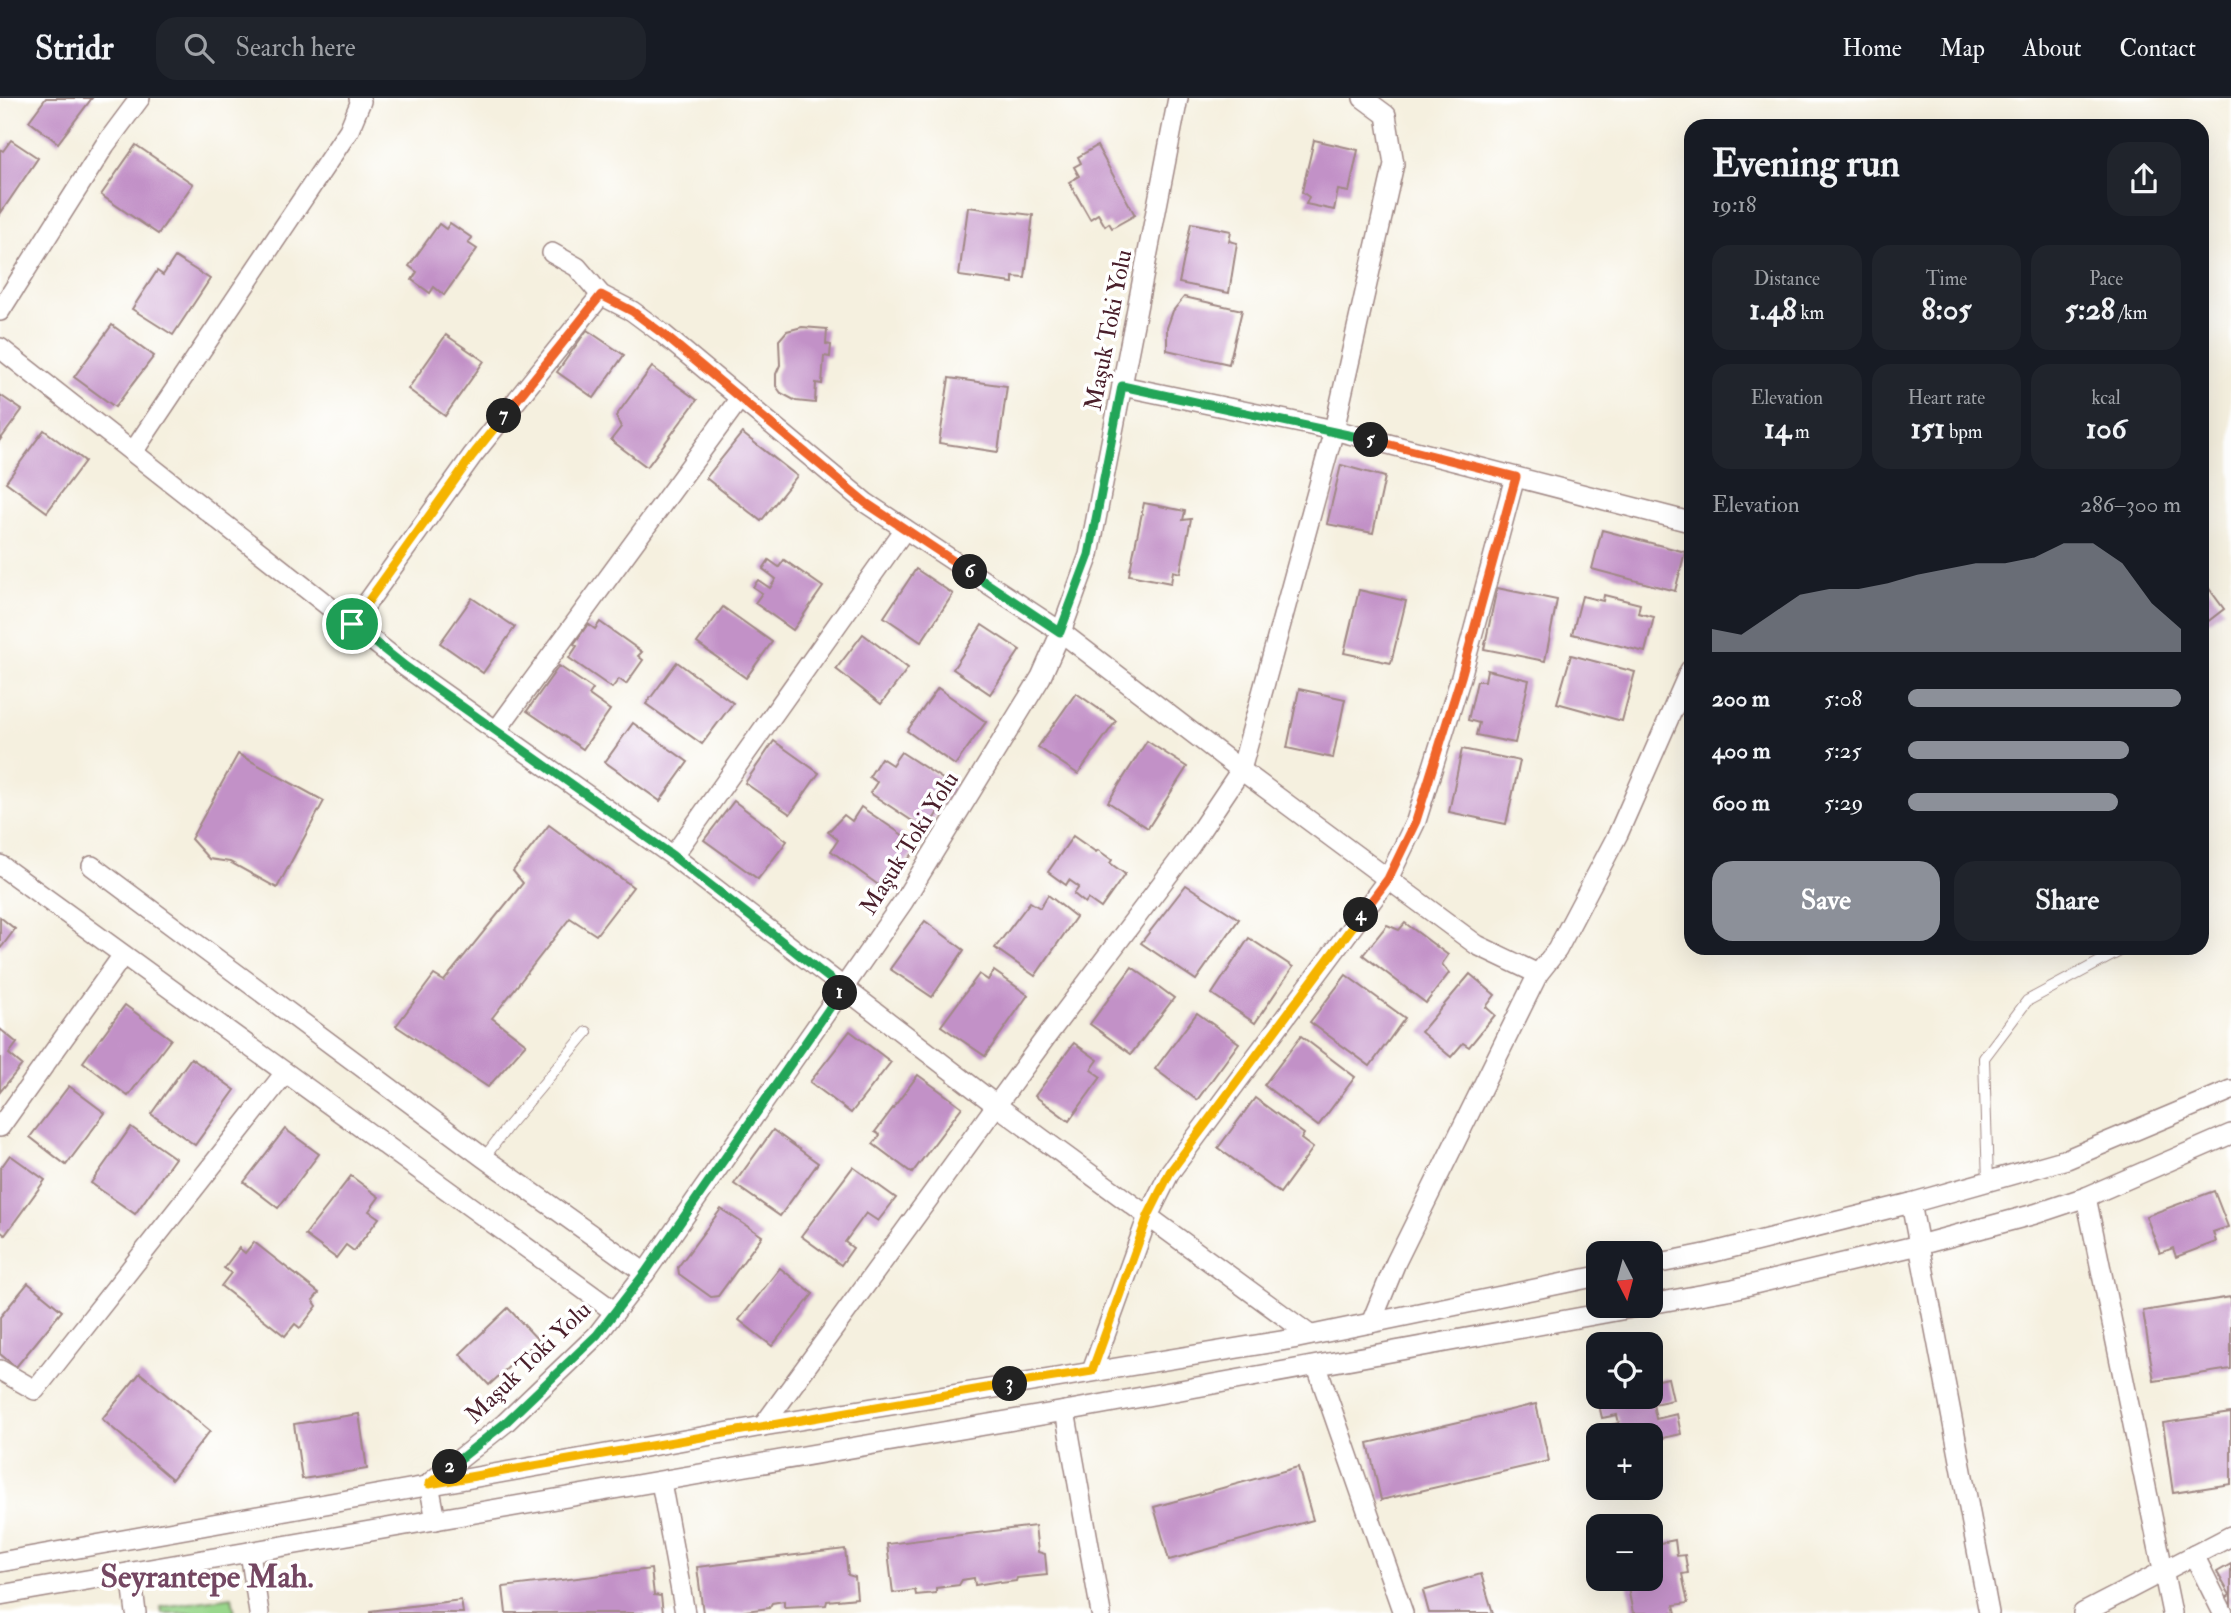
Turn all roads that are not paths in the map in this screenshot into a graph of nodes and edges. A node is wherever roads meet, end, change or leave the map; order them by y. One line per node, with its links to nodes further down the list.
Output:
1 (140, 98): 7 (street)
2 (359, 98): 12 (street)
3 (1178, 98): 9 (street, Maşuk Toki Yolu)
4 (1363, 98): 11 (street)
5 (552, 253): 6 (street)
6 (601, 295): 10 (street); 16 (street)
7 (0, 312)
8 (0, 348): 12 (street)
9 (1122, 386): 11 (street); 17 (street, Maşuk Toki Yolu)
10 (740, 398): 15 (street); 19 (street)
11 (1334, 430): 13 (street); 20 (street)
12 (134, 452): 16 (street)
13 (1516, 477): 14 (street); 24 (street)
14 (1684, 520)
15 (905, 529): 17 (street); 21 (street)
16 (352, 624): 19 (street)
17 (1060, 632): 20 (street); 28 (street, Maşuk Toki Yolu)
18 (1684, 684): 27 (street)
19 (496, 731): 21 (street)
20 (1241, 770): 24 (street); 32 (street)
21 (673, 856): 28 (street)
22 (0, 865): 25 (street)
23 (92, 866): 35 (street)
24 (1388, 879): 27 (street); 39 (street)
25 (123, 955): 30 (street); 33 (street)
26 (2112, 955): 36 (lane)
27 (1538, 974): 47 (street)
28 (843, 989): 32 (street); 42 (street, Maşuk Toki Yolu)
29 (587, 1032): 35 (lane)
30 (285, 1073): 45 (street); 50 (street)
31 (2231, 1090): 36 (street)
32 (996, 1105): 39 (street); 53 (street)
33 (0, 1127)
34 (2231, 1134): 37 (street)
35 (484, 1158): 42 (street)
36 (1988, 1182): 38 (street)
37 (2086, 1197): 40 (street); 61 (street)
38 (1911, 1203): 40 (street); 41 (street)
39 (1148, 1216): 48 (street); 51 (street)
40 (1919, 1245): 44 (street); 69 (street)
41 (1663, 1262)
42 (645, 1273): 45 (street, Maşuk Toki Yolu)
43 (1586, 1278): 47 (street)
44 (1663, 1302)
45 (615, 1312): 55 (street, Maşuk Toki Yolu)
46 (1586, 1317): 49 (street)
47 (1371, 1323): 48 (street)
48 (1310, 1335): 51 (street)
49 (1317, 1367): 52 (street); 68 (street)
50 (0, 1370)
51 (1092, 1371): 53 (street)
52 (1065, 1411): 54 (street); 67 (street)
53 (763, 1426): 55 (street)
54 (661, 1482): 56 (street); 66 (street)
55 (429, 1484): 56 (street); 60 (street, Maşuk Toki Yolu)
56 (436, 1520): 58 (street)
57 (2231, 1536): 59 (street)
58 (250, 1552): 62 (street); 65 (street)
59 (2194, 1555): 61 (street); 72 (street)
60 (0, 1562)
61 (2163, 1571): 70 (street); 71 (street)
62 (131, 1572): 63 (street); 64 (street)
63 (0, 1595)
64 (136, 1613)
65 (259, 1613)
66 (685, 1613)
67 (1101, 1613)
68 (1403, 1613)
69 (1989, 1613)
70 (2083, 1613)
71 (2172, 1613)
72 (2223, 1613)

